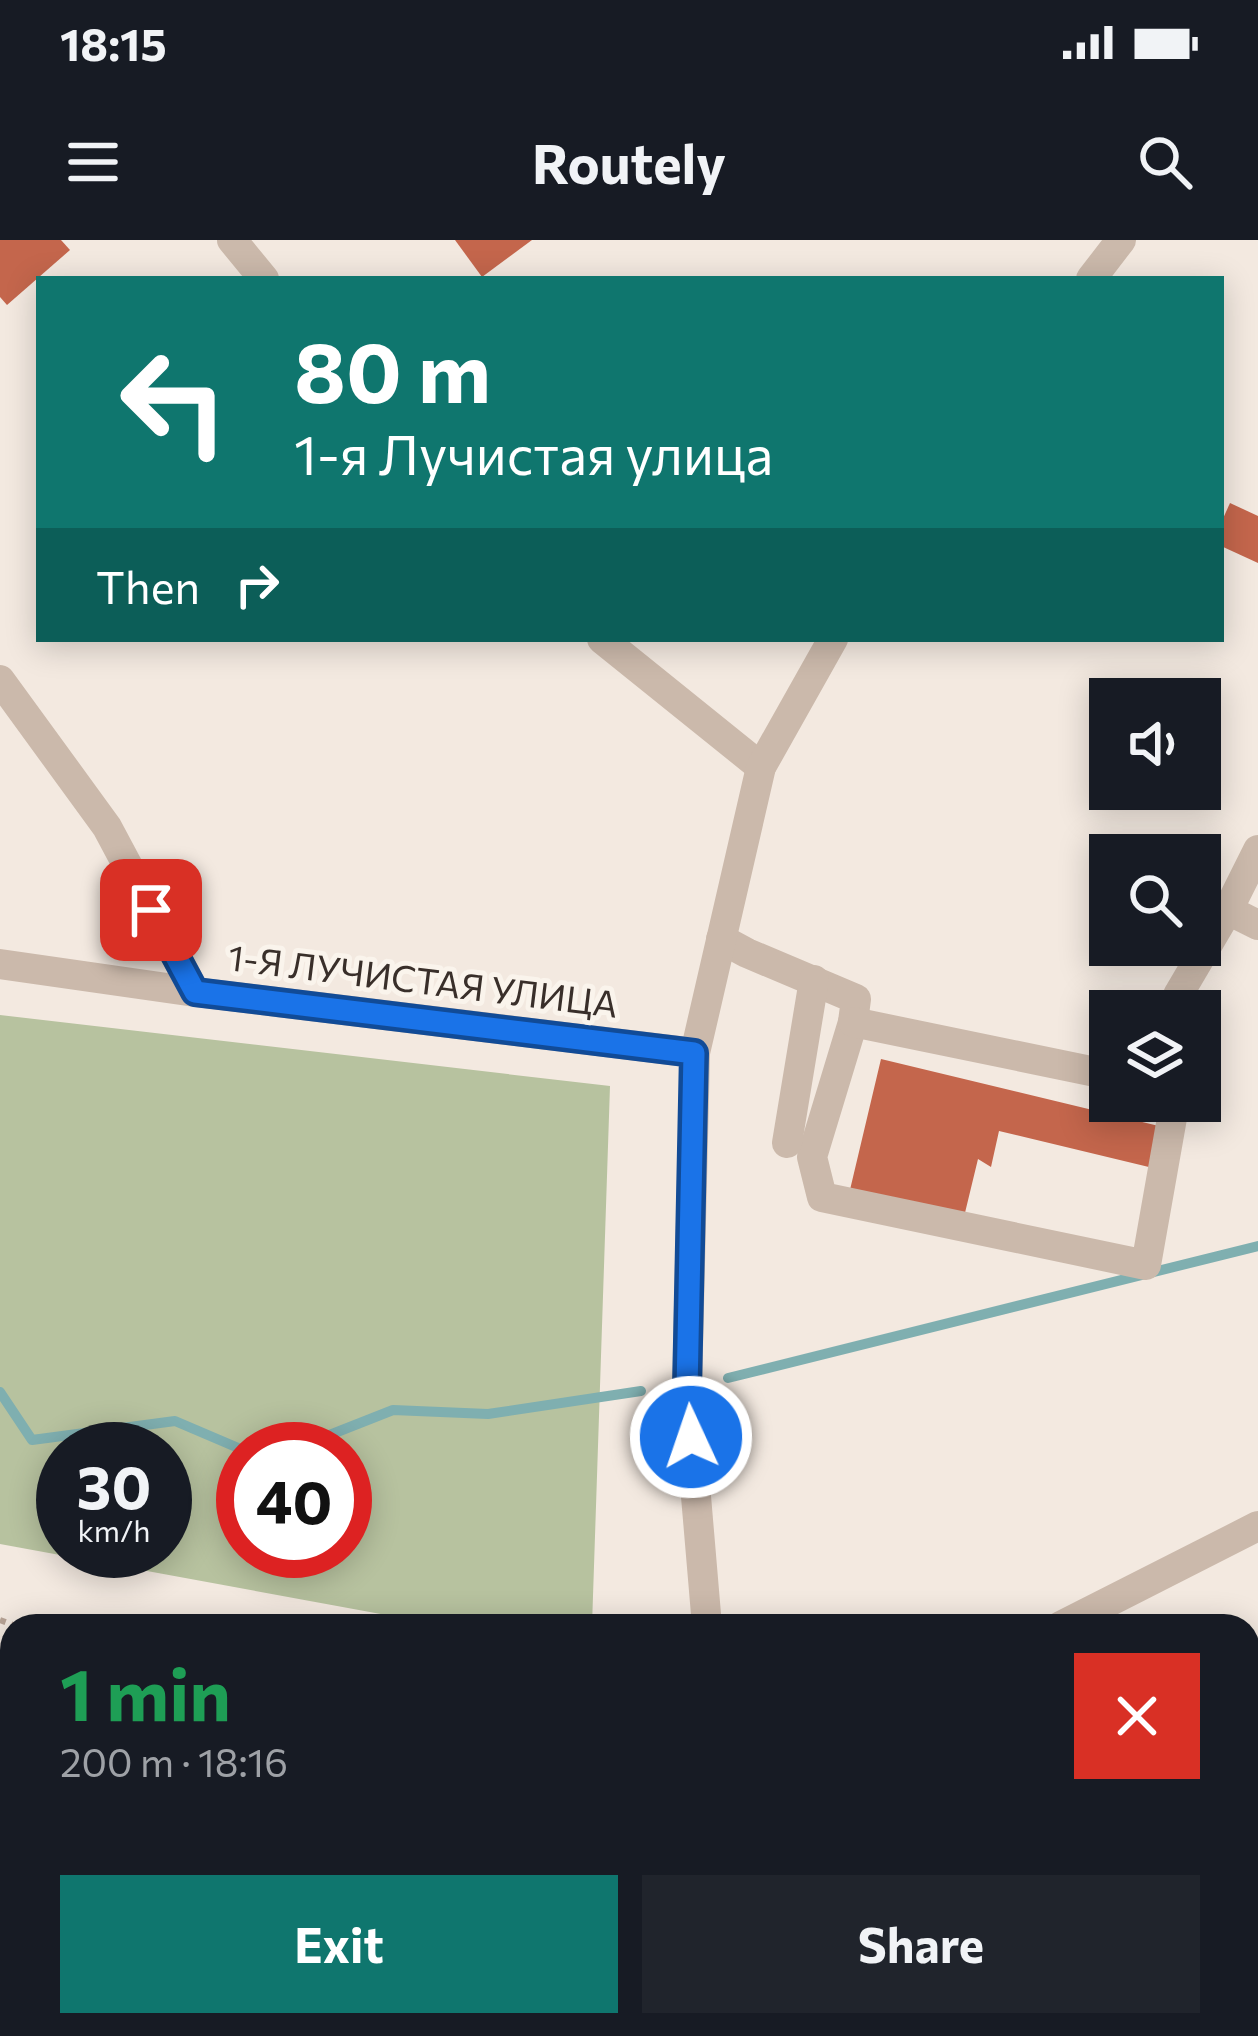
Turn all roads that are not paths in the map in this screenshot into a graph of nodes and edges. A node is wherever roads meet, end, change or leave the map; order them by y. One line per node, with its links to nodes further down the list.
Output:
1 (232, 240): 3 (street)
2 (1121, 240): 4 (street)
3 (262, 276)
4 (1093, 276)
5 (606, 642): 8 (street)
6 (831, 642): 8 (street)
7 (0, 680): 16 (street)
8 (760, 767): 12 (street)
9 (1258, 850): 10 (street)
10 (1228, 910): 11 (street); 15 (street)
11 (1258, 925)
12 (721, 938): 14 (street); 18 (street)
13 (0, 964): 16 (street, 1-Я ЛУЧИСТАЯ УЛИЦА)
14 (814, 980): 17 (street); 21 (street)
15 (1181, 990)
16 (195, 992): 18 (street, 1-Я ЛУЧИСТАЯ УЛИЦА)
17 (853, 1022): 19 (street); 20 (street)
18 (694, 1053): 23 (street)
19 (1089, 1071)
20 (1171, 1122)
21 (787, 1143)
22 (1258, 1526): 24 (street)
23 (706, 1614)
24 (1085, 1614)

